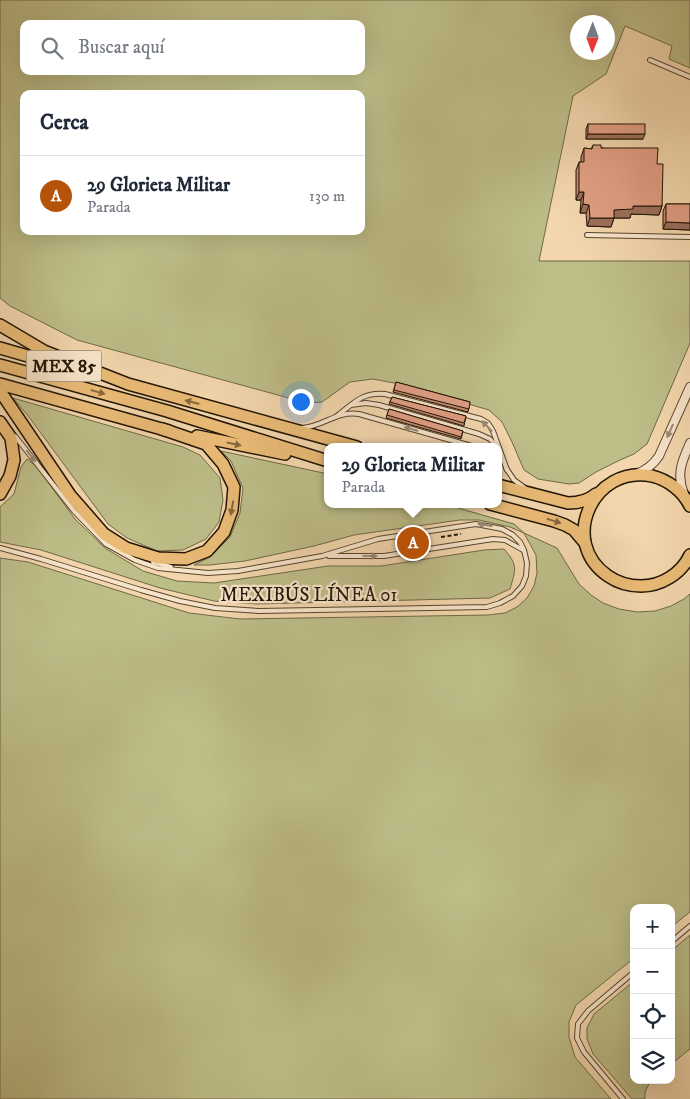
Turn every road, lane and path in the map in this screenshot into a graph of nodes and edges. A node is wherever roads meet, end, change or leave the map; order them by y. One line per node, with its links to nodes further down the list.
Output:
1 (650, 60): 2 (lane)
2 (690, 77)
3 (587, 235): 4 (lane)
4 (690, 238)
5 (0, 325): 9 (main road)
6 (0, 348): 9 (main road, MEX 85)
7 (0, 365): 23 (main road, one-way to 23)
8 (0, 384): 16 (main road)
9 (128, 384): 15 (main road, one-way to 9)
10 (690, 387): 27 (street, one-way to 27)
11 (0, 391): 38 (main road)
12 (350, 406): 13 (lane); 19 (lane); 20 (lane, one-way to 12)
13 (337, 416): 15 (lane); 18 (lane, one-way to 13)
14 (0, 420): 30 (main road); 43 (lane, MEXIBÚS LÍNEA 01, one-way to 43)
15 (277, 425): 17 (main road)
16 (162, 429): 24 (main road, one-way to 24); 38 (main road, one-way to 38)
17 (342, 443)
18 (461, 443)
19 (493, 443)
20 (497, 443)
21 (690, 443): 32 (street)
22 (502, 458): 26 (lane)
23 (324, 461)
24 (324, 461)
25 (502, 463): 26 (lane)
26 (507, 470): 31 (lane)
27 (631, 476): 29 (main road); 32 (main road)
28 (502, 486): 31 (main road)
29 (601, 490): 31 (main road); 36 (main road)
30 (0, 494)
31 (540, 496)
32 (689, 504)
33 (502, 507): 36 (main road, one-way to 36)
34 (461, 534): 35 (path)
35 (441, 537)
36 (586, 544): 44 (main road)
37 (0, 548): 39 (lane, MEXIBÚS LÍNEA 01)
38 (126, 548): 43 (lane, MEXIBÚS LÍNEA 01)
39 (524, 550): 41 (lane, MEXIBÚS LÍNEA 01, one-way to 39); 41 (lane, MEXIBÚS LÍNEA 01, one-way to 41)
40 (690, 555): 44 (main road)
41 (322, 556): 43 (lane, MEXIBÚS LÍNEA 01)
42 (690, 563): 44 (street)
43 (185, 571)
44 (675, 574)
45 (690, 926): 46 (lane)
46 (675, 939)
47 (630, 975): 48 (lane)
48 (623, 1099)

